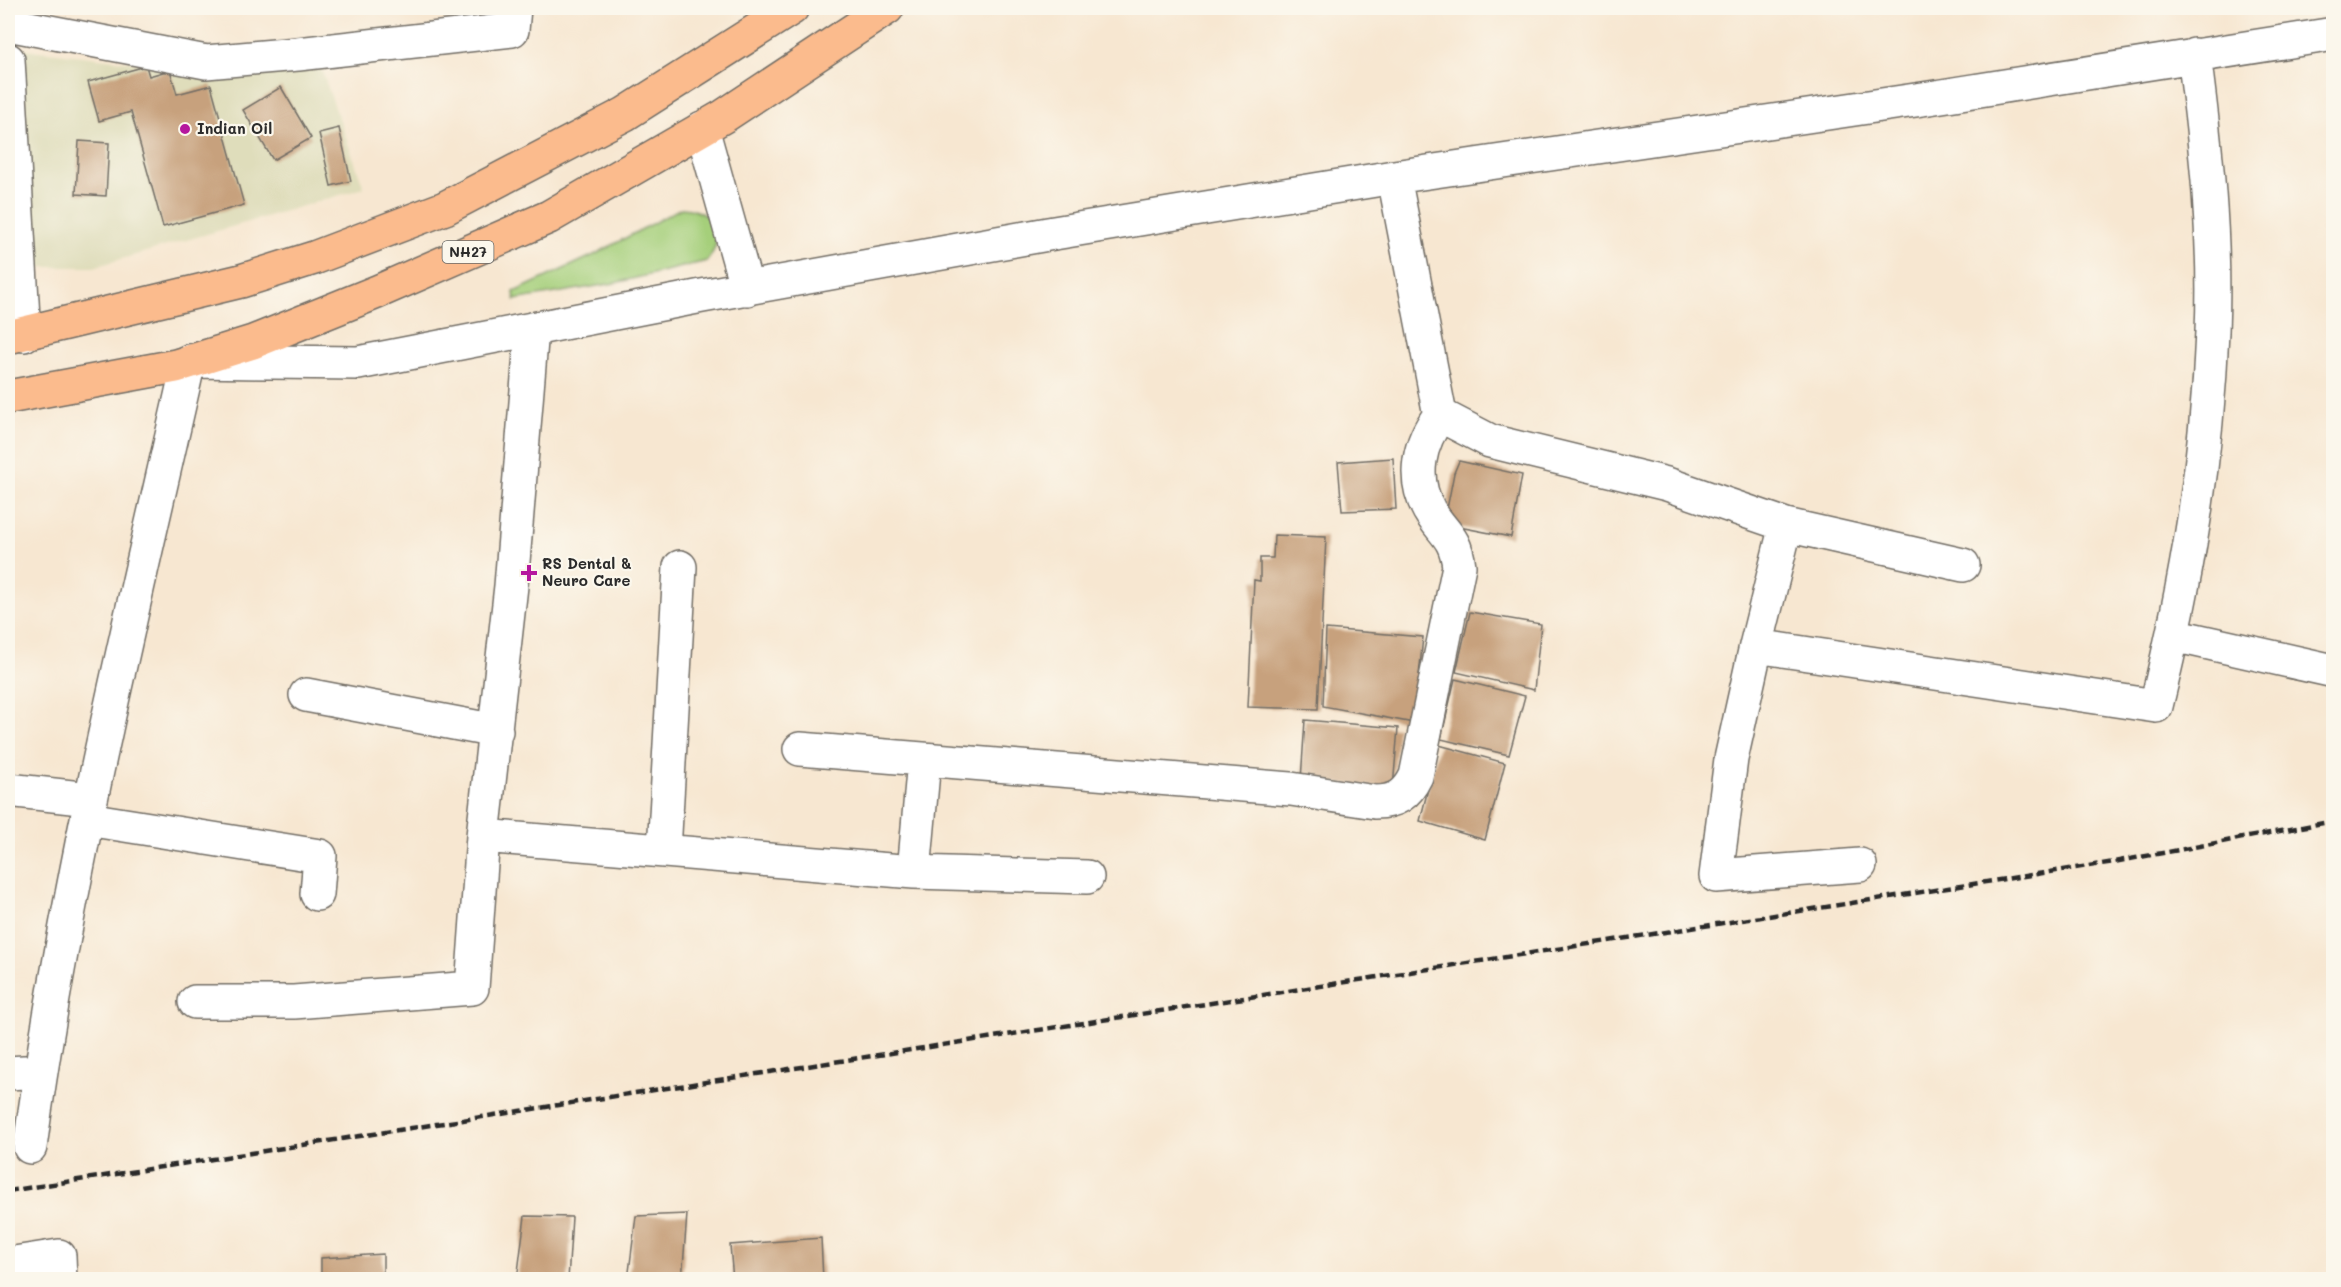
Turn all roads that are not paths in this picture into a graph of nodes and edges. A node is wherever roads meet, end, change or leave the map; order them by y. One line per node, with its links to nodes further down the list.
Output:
1 (514, 8): 4 (street)
2 (792, 8): 12 (highway)
3 (887, 8): 8 (highway, NH27)
4 (8, 24)
5 (2334, 34): 6 (street)
6 (2194, 55): 9 (street); 19 (street)
7 (8, 60): 12 (street)
8 (702, 128): 10 (street); 13 (highway, NH27)
9 (1394, 177): 10 (street); 15 (street)
10 (747, 288): 11 (street)
11 (532, 329): 13 (street); 23 (street)
12 (16, 336)
13 (189, 361): 14 (highway, NH27); 27 (street)
14 (8, 397)
15 (1440, 415): 16 (street); 25 (street)
16 (1786, 525): 17 (street); 20 (street)
17 (1963, 565)
18 (680, 567): 29 (street)
19 (2173, 635): 20 (street); 21 (street)
20 (1756, 646): 30 (street)
21 (2334, 671)
22 (306, 695): 23 (street)
23 (496, 731): 28 (street)
24 (800, 749): 25 (street)
25 (924, 760): 31 (street)
26 (8, 790): 27 (street)
27 (88, 809): 33 (street); 35 (street)
28 (483, 836): 29 (street); 34 (street)
29 (664, 851): 31 (street)
30 (1860, 865)
31 (914, 873): 32 (street)
32 (1087, 877)
33 (317, 894)
34 (195, 1002)
35 (40, 1071): 36 (street); 37 (street)
36 (8, 1073)
37 (30, 1147)
38 (8, 1264): 39 (street)
39 (60, 1280)

